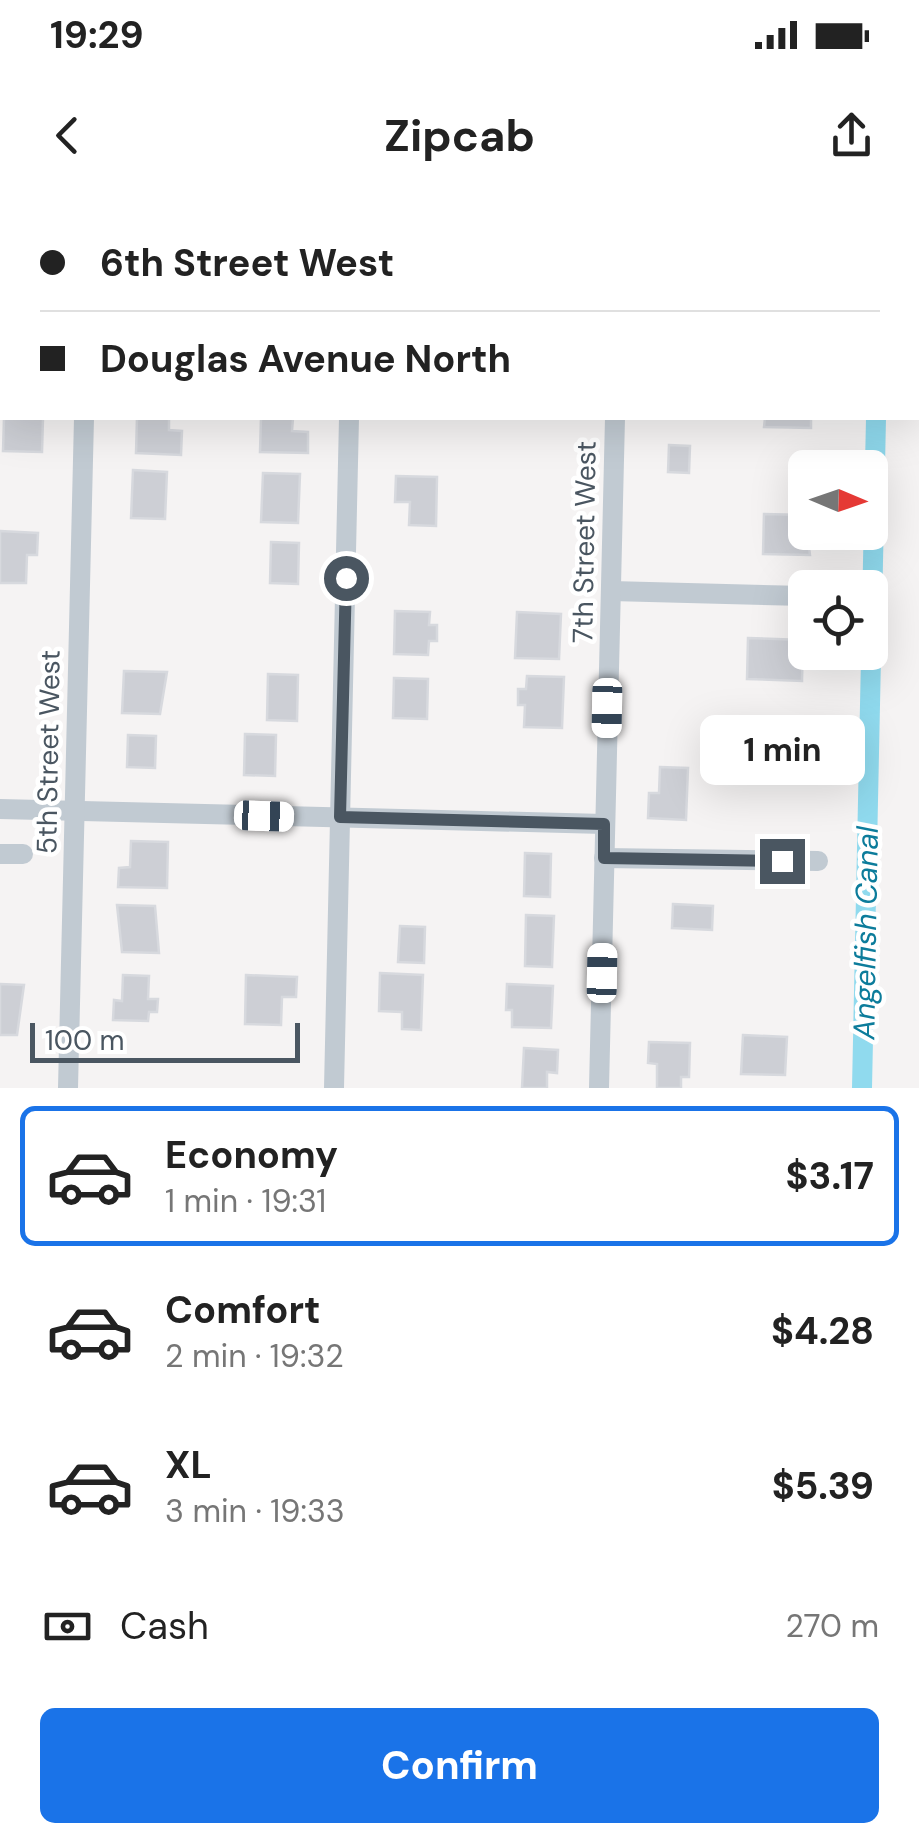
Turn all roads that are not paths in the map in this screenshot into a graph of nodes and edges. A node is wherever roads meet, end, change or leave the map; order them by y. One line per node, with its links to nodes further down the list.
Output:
1 (84, 420): 7 (street, 5th Street West)
2 (349, 420): 8 (street)
3 (614, 420): 4 (street, 7th Street West)
4 (611, 592): 5 (street); 9 (street, 7th Street West)
5 (788, 596)
6 (0, 809): 7 (street)
7 (74, 811): 8 (street); 14 (street, 5th Street West)
8 (340, 817): 9 (street); 15 (street)
9 (604, 824): 12 (street, 7th Street West)
10 (0, 854): 11 (street)
11 (24, 854)
12 (604, 858): 13 (street); 16 (street, 7th Street West)
13 (818, 862)
14 (68, 1088)
15 (334, 1088)
16 (600, 1088)

